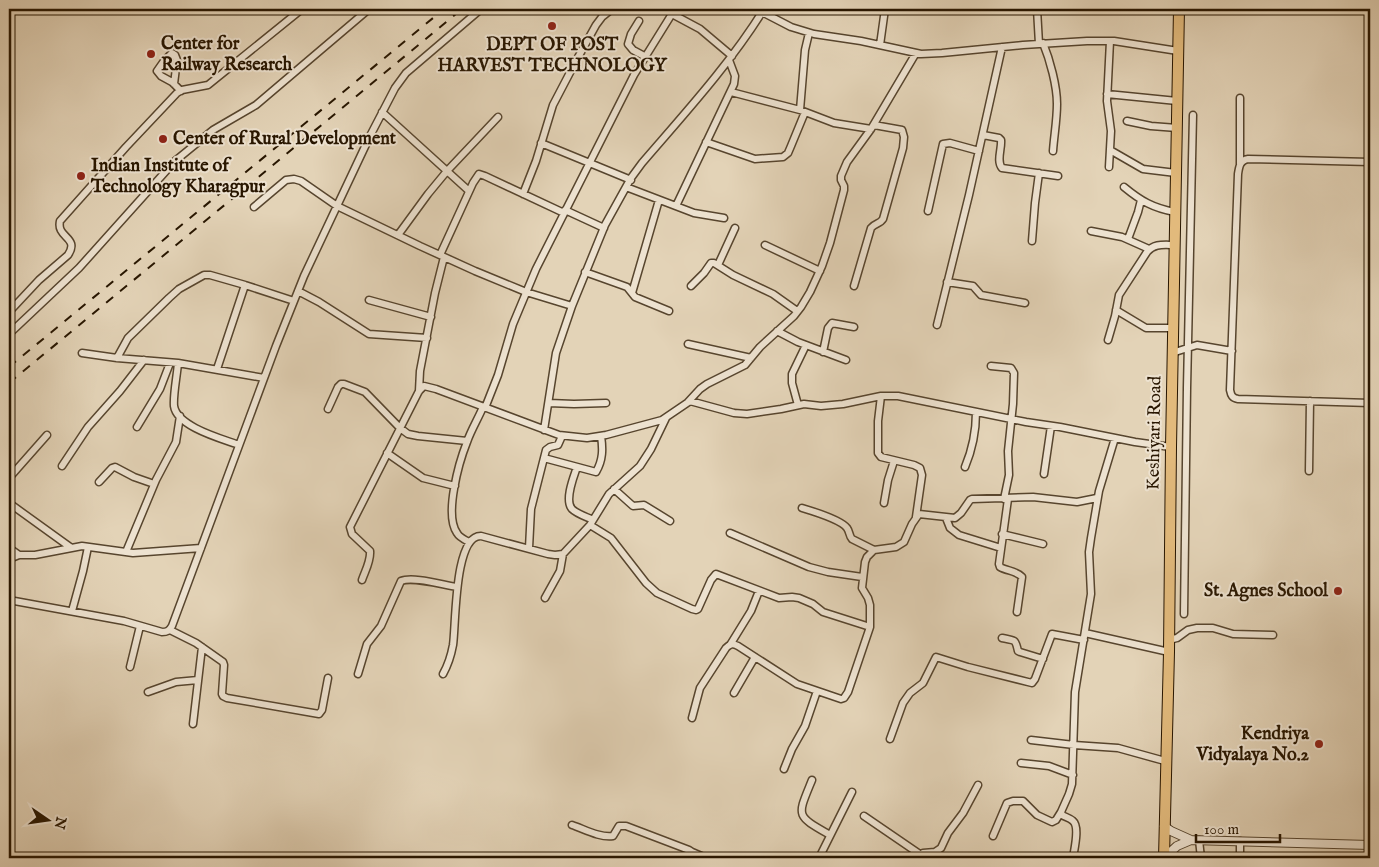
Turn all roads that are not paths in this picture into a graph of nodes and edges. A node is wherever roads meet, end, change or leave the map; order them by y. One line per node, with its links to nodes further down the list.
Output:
1 (302, 9): 21 (street)
2 (369, 9): 94 (street)
3 (481, 9): 27 (street)
4 (612, 9): 35 (street)
5 (884, 9): 14 (street)
6 (1037, 9): 13 (street)
7 (1179, 9): 16 (main road, Keshiyari Road)
8 (763, 10): 11 (street); 19 (street)
9 (674, 12): 18 (street); 19 (street)
10 (639, 21): 18 (street)
11 (809, 32): 14 (street); 26 (street)
12 (1110, 41): 13 (street); 16 (street); 23 (street)
13 (1041, 44): 15 (street); 38 (street)
14 (880, 45): 17 (street)
15 (1002, 47): 17 (street); 33 (street)
16 (1178, 51): 25 (main road, Keshiyari Road)
17 (916, 53): 31 (street)
18 (646, 57): 40 (street)
19 (730, 58): 22 (street); 47 (street)
20 (174, 84): 20 (street); 21 (street)
21 (181, 91): 88 (street)
22 (730, 92): 26 (street); 34 (street)
23 (1107, 94): 25 (street); 36 (street)
24 (1240, 98): 41 (street)
25 (1177, 101): 32 (main road, Keshiyari Road)
26 (802, 111): 31 (street); 34 (street)
27 (382, 112): 43 (street); 54 (street)
28 (1193, 115): 99 (street)
29 (498, 118): 43 (street)
30 (1127, 121): 32 (street)
31 (873, 127): 72 (street); 77 (street)
32 (1177, 128): 44 (main road, Keshiyari Road)
33 (983, 135): 37 (street); 45 (street)
34 (706, 142): 55 (street)
35 (541, 143): 40 (street); 51 (street)
36 (1110, 150): 42 (street); 44 (street)
37 (979, 151): 57 (street); 74 (street)
38 (1053, 151)
39 (1370, 162): 41 (street)
40 (589, 163): 47 (street); 58 (street)
41 (1240, 164): 100 (street)
42 (1109, 167)
43 (447, 171): 50 (street); 64 (street)
44 (1176, 173): 59 (main road, Keshiyari Road)
45 (1039, 174): 46 (street); 66 (street)
46 (1058, 176)
47 (630, 180): 48 (street)
48 (626, 187): 52 (street); 61 (street)
49 (1124, 187): 53 (street)
50 (469, 192): 51 (street); 70 (street)
51 (523, 194): 58 (street)
52 (659, 200): 55 (street); 80 (street)
53 (1141, 200): 59 (street); 65 (street)
54 (337, 206): 56 (street); 64 (street); 78 (street)
55 (676, 206): 60 (street)
56 (254, 207)
57 (928, 211)
58 (564, 212): 61 (street); 79 (street)
59 (1175, 212): 68 (main road, Keshiyari Road)
60 (724, 218)
61 (604, 228): 73 (street)
62 (735, 228): 71 (street)
63 (1091, 231): 65 (street)
64 (398, 235): 70 (street)
65 (1128, 239): 69 (street)
66 (1032, 241)
67 (765, 245): 72 (street)
68 (1174, 245): 69 (street); 92 (main road, Keshiyari Road)
69 (1149, 249): 85 (street)
70 (442, 256): 79 (street); 89 (street)
71 (718, 265): 76 (street); 87 (street)
72 (820, 271): 87 (street)
73 (585, 272): 80 (street); 84 (street)
74 (947, 282): 83 (street); 90 (street)
75 (245, 285): 82 (street); 104 (street); 111 (street)
76 (691, 286)
77 (854, 286)
78 (298, 291): 82 (street); 95 (street)
79 (526, 292): 84 (street); 121 (street)
80 (632, 294): 86 (street)
81 (369, 300): 89 (street)
82 (294, 301): 112 (street)
83 (1025, 303)
84 (572, 306): 118 (street)
85 (1116, 310): 92 (street); 96 (street)
86 (669, 311)
87 (797, 311): 93 (street)
88 (9, 312)
89 (431, 317): 95 (street)
90 (937, 325)
91 (854, 327): 101 (street)
92 (1173, 328): 103 (main road, Keshiyari Road)
93 (777, 331): 98 (street); 105 (street)
94 (9, 334)
95 (426, 338): 113 (street)
96 (1108, 340)
97 (688, 344): 105 (street)
98 (806, 345): 101 (street); 120 (street)
99 (1189, 348): 100 (street); 103 (street); 183 (street)
100 (1232, 351): 115 (street)
101 (823, 352): 107 (street)
102 (82, 353): 104 (street)
103 (1172, 353): 137 (main road, Keshiyari Road)
104 (117, 358): 106 (street)
105 (751, 358): 116 (street)
106 (144, 360): 108 (street); 141 (street)
107 (846, 360)
108 (170, 363): 109 (street); 127 (street)
109 (178, 363): 111 (street); 124 (street)
110 (991, 366): 126 (street)
111 (217, 369): 112 (street)
112 (264, 378): 136 (street)
113 (419, 391): 121 (street); 129 (street)
114 (880, 396): 120 (street); 123 (street); 140 (street)
115 (1310, 401): 117 (street); 144 (street)
116 (688, 402): 120 (street); 125 (street)
117 (1370, 402)
118 (548, 403): 119 (street); 130 (street)
119 (606, 403)
120 (798, 405)
121 (484, 407): 130 (street); 135 (street)
122 (328, 409): 129 (street)
123 (976, 412): 126 (street); 143 (street)
124 (180, 416): 136 (street); 148 (street)
125 (666, 418): 133 (street); 150 (street)
126 (1012, 419): 128 (street); 152 (street)
127 (137, 426)
128 (1051, 426): 134 (street); 145 (street)
129 (400, 428): 135 (street); 138 (street)
130 (544, 430): 132 (street)
131 (47, 435): 146 (street)
132 (562, 436): 133 (street); 139 (street)
133 (601, 436): 142 (street)
134 (1115, 438): 137 (street); 151 (street)
135 (467, 441): 149 (street)
136 (239, 444): 167 (street)
137 (1171, 447): 190 (main road, Keshiyari Road)
138 (387, 453): 149 (street); 176 (street)
139 (544, 458): 142 (street); 168 (street)
140 (894, 461): 154 (street); 156 (street)
141 (62, 466)
142 (577, 467): 159 (street)
143 (965, 467)
144 (1309, 471)
145 (1044, 474)
146 (9, 478)
147 (99, 482): 148 (street)
148 (154, 484): 171 (street)
149 (455, 486): 162 (street)
150 (614, 489): 158 (street); 159 (street)
151 (1097, 498): 152 (street); 188 (street)
152 (1006, 499): 157 (street); 161 (street)
153 (9, 503): 165 (street)
154 (884, 503)
155 (802, 508): 170 (street)
156 (916, 517): 157 (street); 170 (street)
157 (946, 518): 169 (street)
158 (670, 521)
159 (592, 523): 172 (street); 178 (street)
160 (730, 533): 175 (street)
161 (1002, 534): 163 (street); 169 (street)
162 (469, 542): 168 (street); 177 (street)
163 (1044, 544)
164 (88, 546): 165 (street); 171 (street); 181 (street)
165 (70, 547): 173 (street)
166 (9, 548): 173 (street)
167 (202, 548): 171 (street); 186 (street)
168 (528, 548): 172 (street)
169 (1001, 548): 182 (street)
170 (874, 550): 175 (street)
171 (126, 552)
172 (563, 554): 179 (street)
173 (18, 555): 174 (street)
174 (9, 559)
175 (862, 577): 185 (street)
176 (362, 580)
177 (458, 587): 197 (street); 198 (street)
178 (759, 591): 185 (street); 191 (street)
179 (545, 598)
180 (9, 600): 181 (street)
181 (72, 611): 184 (street)
182 (1016, 612)
183 (1184, 614)
184 (140, 626): 186 (street); 196 (street)
185 (870, 627): 201 (street)
186 (170, 630): 192 (street)
187 (1272, 635): 190 (street)
188 (1085, 637): 193 (street); 195 (street); 208 (street)
189 (1002, 638): 195 (street)
190 (1169, 640): 193 (main road, Keshiyari Road)
191 (730, 645): 194 (street); 204 (street)
192 (202, 647): 199 (street); 200 (street)
193 (1169, 652): 209 (main road, Keshiyari Road)
194 (755, 657): 201 (street); 203 (street)
195 (1043, 658): 206 (street)
196 (130, 667)
197 (358, 674)
198 (444, 674)
199 (328, 678)
200 (198, 680): 202 (street); 205 (street)
201 (817, 691): 211 (street)
202 (148, 692)
203 (734, 692)
204 (692, 718)
205 (193, 724)
206 (890, 739)
207 (1031, 740): 208 (street)
208 (1074, 745): 209 (street); 212 (street)
209 (1166, 761): 219 (main road, Keshiyari Road)
210 (1021, 763): 212 (street)
211 (784, 769)
212 (1073, 775): 216 (street)
213 (812, 780): 220 (street)
214 (978, 785): 226 (street)
215 (852, 792): 220 (street)
216 (1061, 812): 221 (street); 229 (street)
217 (864, 816): 226 (street)
218 (572, 825): 225 (street)
219 (1164, 826): 222 (street); 230 (main road, Keshiyari Road)
220 (830, 835): 228 (street)
221 (993, 836)
222 (1195, 840): 223 (street); 230 (street); 231 (street)
223 (1240, 842): 224 (street); 232 (street)
224 (1370, 845)
225 (692, 855): 227 (street)
226 (920, 856)
227 (706, 858)
228 (819, 858)
229 (1073, 858)
230 (1164, 858)
231 (1201, 858)
232 (1240, 858)

